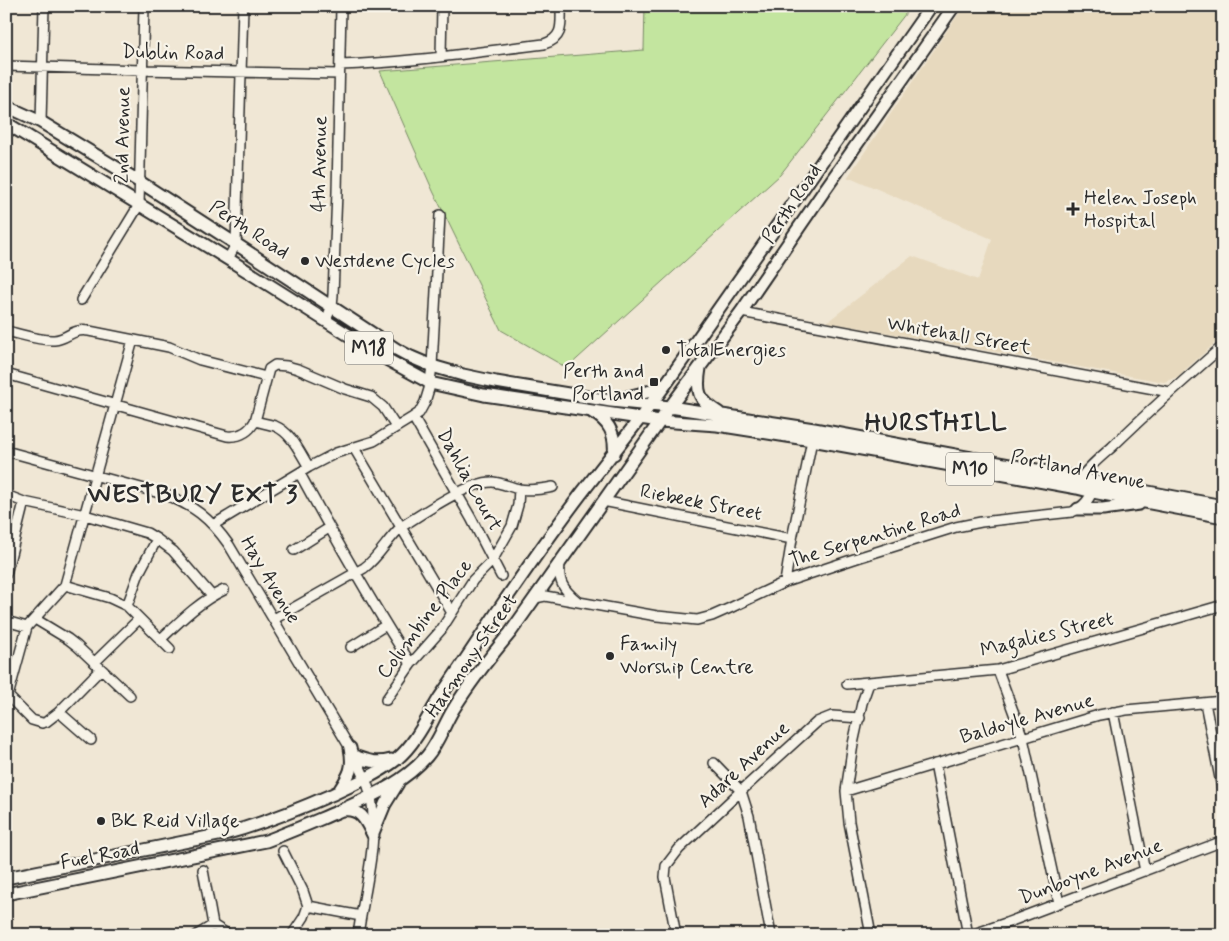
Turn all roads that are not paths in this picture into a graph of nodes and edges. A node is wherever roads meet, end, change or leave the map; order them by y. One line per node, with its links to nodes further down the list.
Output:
1 (44, 6): 11 (street)
2 (144, 6): 13 (street, 2nd Avenue)
3 (243, 6): 14 (street)
4 (341, 6): 12 (street, 4th Avenue)
5 (442, 6): 9 (street)
6 (562, 6): 9 (street, Dublin Road)
7 (931, 6): 34 (main road, Perth Road)
8 (954, 6): 25 (main road, Perth Road)
9 (441, 56): 12 (street, Dublin Road)
10 (6, 66): 11 (street, Dublin Road)
11 (43, 66): 13 (street, Dublin Road); 16 (street)
12 (339, 69): 14 (street, Dublin Road); 24 (street, 4th Avenue)
13 (142, 70): 14 (street, Dublin Road); 18 (street, 2nd Avenue)
14 (241, 72): 21 (street)
15 (6, 106): 16 (main road, Perth Road / M18)
16 (40, 122): 18 (main road, Perth Road / M18)
17 (6, 123): 19 (main road, Perth Road / M18)
18 (140, 182): 19 (street, 2nd Avenue); 21 (main road, Perth Road / M18)
19 (139, 205): 22 (main road, Perth Road / M18); 23 (street)
20 (440, 215): 30 (street)
21 (236, 244): 22 (street); 24 (main road, Perth Road / M18)
22 (228, 259): 26 (main road, Perth Road / M18)
23 (81, 300)
24 (332, 306): 26 (street, 4th Avenue); 30 (main road, Perth Road / M18)
25 (741, 312): 31 (main road, Perth Road); 36 (street, Whitehall Street)
26 (326, 320): 35 (main road, Perth Road / M18)
27 (6, 331): 28 (street)
28 (133, 340): 33 (street); 38 (street)
29 (1223, 346): 36 (street)
30 (432, 366): 35 (street); 37 (main road, Perth Road / M18)
31 (700, 366): 40 (main road, Perth Road); 42 (main road)
32 (6, 374): 38 (street)
33 (266, 378): 45 (street); 47 (street)
34 (668, 382): 37 (main road); 39 (main road, Perth Road)
35 (430, 383): 41 (main road, Perth Road / M18); 43 (street)
36 (1170, 392): 55 (street)
37 (612, 401): 39 (main road, Perth Road / M18)
38 (115, 404): 45 (street); 54 (street)
39 (651, 405): 40 (main road, Perth Road / M18); 44 (main road, Perth Road)
40 (670, 407): 42 (main road, Portland Avenue / M10); 46 (main road, Harmony Street)
41 (589, 411): 44 (main road, Perth Road / M18); 51 (main road)
42 (723, 415): 48 (main road, Portland Avenue / M10)
43 (413, 417): 47 (street); 59 (street, Dahlia Court)
44 (642, 418): 46 (main road, Perth Road / M18); 51 (main road, Harmony Street)
45 (255, 421): 52 (street)
46 (660, 421): 48 (main road, Portland Avenue / M10); 62 (main road, Harmony Street)
47 (396, 427): 49 (street)
48 (813, 435): 55 (main road, Portland Avenue / M10); 72 (street)
49 (354, 448): 52 (street); 70 (street)
50 (6, 451): 54 (street, Hay Avenue)
51 (614, 454): 113 (main road, Harmony Street)
52 (309, 468): 53 (street)
53 (300, 474): 68 (street); 69 (street)
54 (96, 476): 66 (street); 68 (street, Hay Avenue)
55 (1078, 483): 57 (main road, Portland Avenue / M10)
56 (554, 487): 58 (street)
57 (1094, 487): 63 (main road, Portland Avenue / M10); 64 (main road, Portland Avenue / M10); 65 (street)
58 (519, 489): 59 (street); 74 (street, Columbine Place)
59 (457, 493): 70 (street); 74 (street, Dahlia Court)
60 (6, 495): 61 (street)
61 (24, 502): 66 (street); 77 (street)
62 (603, 502): 72 (street, Riebeek Street); 75 (main road, Harmony Street)
63 (1145, 502): 65 (main road); 67 (main road, Portland Avenue / M10)
64 (1223, 506)
65 (1078, 509): 79 (street, The Serpentine Road)
66 (85, 515): 71 (street); 80 (street)
67 (1223, 517)
68 (213, 524): 90 (street, Hay Avenue)
69 (329, 528): 73 (street); 76 (street)
70 (401, 528): 76 (street); 87 (street)
71 (157, 539): 82 (street); 86 (street)
72 (792, 539): 79 (street)
73 (294, 550)
74 (492, 561): 78 (street, Columbine Place); 87 (street, Columbine Place)
75 (560, 562): 83 (main road, Harmony Street); 84 (street)
76 (355, 573): 90 (street); 92 (street)
77 (6, 574)
78 (501, 576)
79 (786, 582): 84 (street, The Serpentine Road)
80 (65, 585): 86 (street); 88 (street)
81 (224, 590): 82 (street)
82 (212, 596): 94 (street)
83 (535, 598): 84 (street, The Serpentine Road); 117 (main road, Harmony Street)
84 (578, 601)
85 (1223, 605): 99 (street, Magalies Street)
86 (127, 606): 89 (street)
87 (452, 613): 97 (street, Columbine Place)
88 (35, 619): 93 (street); 98 (street)
89 (139, 619): 94 (street); 98 (street)
90 (274, 619): 112 (street, Hay Avenue)
91 (6, 621): 93 (street)
92 (386, 625): 95 (street); 97 (street)
93 (28, 627): 103 (street)
94 (160, 640): 96 (street)
95 (352, 647)
96 (170, 649)
97 (411, 664): 104 (street, Columbine Place)
98 (98, 666): 102 (street); 107 (street)
99 (998, 670): 100 (street, Magalies Street); 110 (street)
100 (868, 683): 101 (street, Magalies Street); 109 (street)
101 (847, 684)
102 (130, 696)
103 (7, 697): 107 (street)
104 (386, 700)
105 (1223, 701): 106 (street, Baldoyle Avenue)
106 (1205, 703): 108 (street, Baldoyle Avenue); 121 (street)
107 (59, 712): 111 (street)
108 (1113, 712): 110 (street, Baldoyle Avenue); 128 (street)
109 (860, 718): 119 (street, Adare Avenue); 120 (street)
110 (1023, 738): 115 (street, Baldoyle Avenue); 131 (street)
111 (91, 740)
112 (352, 752): 113 (main road); 116 (street, Hay Avenue); 118 (main road)
113 (399, 757): 116 (main road, Harmony Street)
114 (714, 763): 119 (street)
115 (935, 764): 120 (street, Baldoyle Avenue); 142 (street)
116 (366, 778): 118 (main road, Fuel Road); 122 (street, Hay Avenue)
117 (401, 780): 122 (main road, Harmony Street); 124 (main road)
118 (339, 791): 129 (main road, Fuel Road)
119 (741, 791): 139 (street, Adare Avenue); 140 (street)
120 (846, 791): 141 (street)
121 (1223, 793)
122 (371, 797): 123 (main road, Fuel Road); 124 (street)
123 (339, 811): 124 (main road); 130 (main road, Fuel Road)
124 (373, 834): 133 (street)
125 (1223, 841): 128 (street, Dunboyne Avenue)
126 (283, 851): 132 (street)
127 (203, 870): 134 (street)
128 (1145, 871): 131 (street, Dunboyne Avenue)
129 (6, 878)
130 (6, 894)
131 (1059, 904): 142 (street, Dunboyne Avenue)
132 (308, 906): 133 (street); 137 (street)
133 (361, 916): 138 (street)
134 (213, 925): 135 (street); 136 (street)
135 (196, 934)
136 (229, 935)
137 (292, 935)
138 (358, 935)
139 (676, 935)
140 (771, 935)
141 (871, 935)
142 (970, 935)

